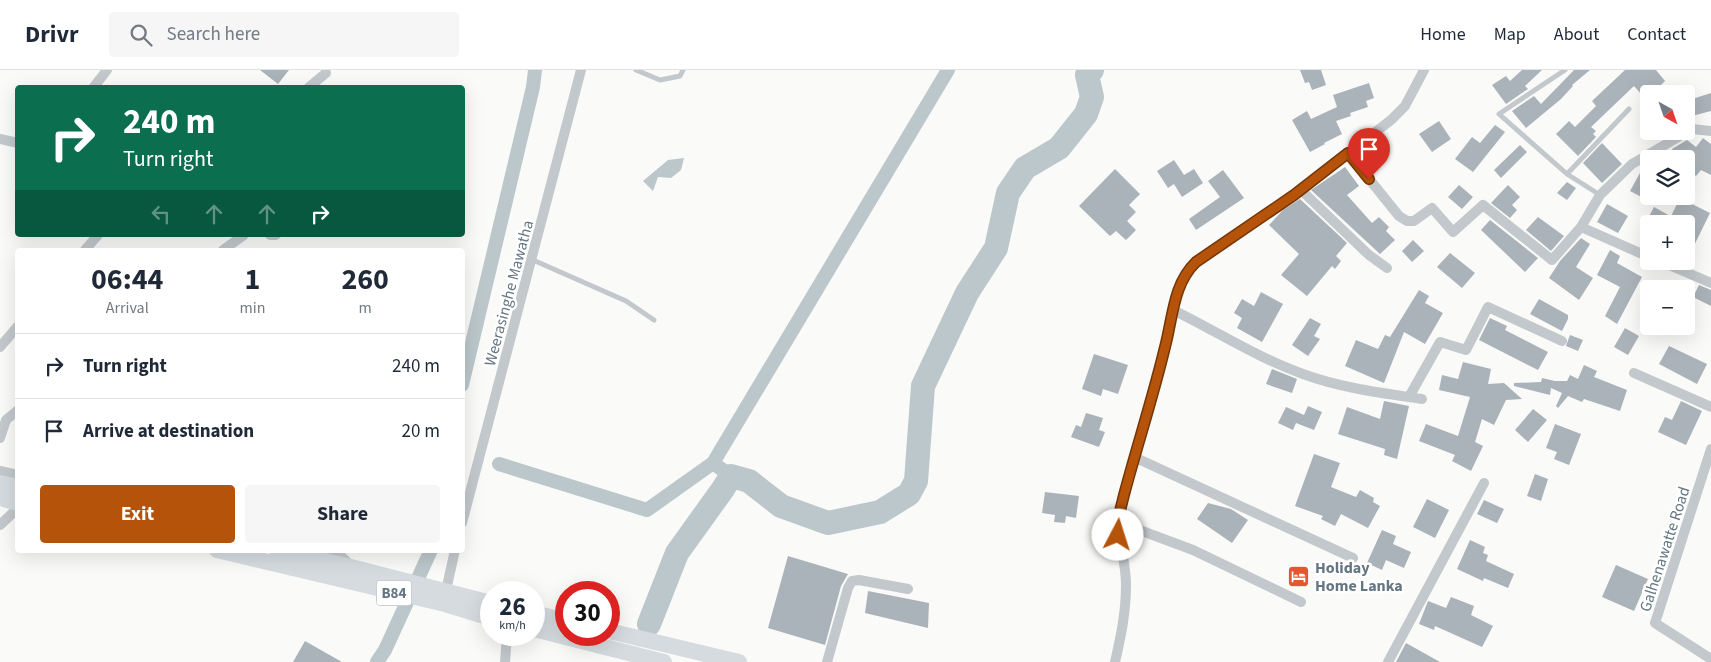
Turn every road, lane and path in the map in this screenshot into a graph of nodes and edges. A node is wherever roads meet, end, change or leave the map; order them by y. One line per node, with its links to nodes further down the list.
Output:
1 (107, 70): 8 (street)
2 (581, 70): 24 (street, Weerasinghe Mawatha)
3 (636, 70): 4 (lane)
4 (683, 70)
5 (1424, 70): 14 (street)
6 (1565, 70): 15 (lane)
7 (326, 73): 9 (street)
8 (95, 85)
9 (312, 85)
10 (1629, 109): 15 (lane)
11 (1711, 131): 17 (street)
12 (0, 139): 13 (street)
13 (15, 142)
14 (1348, 153): 16 (street); 18 (street)
15 (1567, 174): 17 (lane)
16 (1301, 190): 25 (street); 28 (street)
17 (1600, 195): 18 (street)
18 (1581, 227): 23 (street)
19 (96, 237): 21 (street)
20 (241, 237): 22 (street)
21 (87, 248)
22 (226, 248)
23 (1640, 253)
24 (533, 260): 29 (lane); 49 (street, Weerasinghe Mawatha)
25 (1387, 268)
26 (1681, 270): 27 (street)
27 (1711, 283)
28 (1173, 310): 34 (street); 40 (street)
29 (654, 320)
30 (15, 330): 32 (street)
31 (1562, 341): 34 (street)
32 (0, 347)
33 (1634, 373): 36 (street)
34 (1409, 397): 35 (street)
35 (1422, 399)
36 (1711, 407)
37 (15, 412): 38 (street)
38 (0, 438)
39 (1711, 449): 66 (street, Galhenawatte Road)
40 (1134, 457): 50 (street); 56 (street)
41 (0, 471): 42 (street)
42 (15, 474)
43 (0, 482): 45 (main road)
44 (1484, 483): 72 (street)
45 (15, 486)
46 (0, 498): 47 (main road)
47 (15, 502)
48 (15, 511): 51 (street)
49 (465, 512)
50 (1118, 522): 61 (street); 71 (street)
51 (0, 525)
52 (234, 553): 57 (main road, B84)
53 (287, 553): 57 (main road, B84)
54 (337, 553): 57 (street)
55 (454, 553): 59 (street)
56 (1353, 558)
57 (356, 574): 59 (main road, B84)
58 (908, 589): 70 (street)
59 (439, 596): 60 (main road, B84); 62 (main road, B84)
60 (480, 601)
61 (1301, 602)
62 (480, 613)
63 (545, 632): 68 (main road)
64 (620, 634): 69 (main road)
65 (506, 646): 67 (street)
66 (1711, 659)
67 (505, 662)
68 (664, 662)
69 (739, 662)
70 (827, 662)
71 (1115, 662)
72 (1388, 662)

